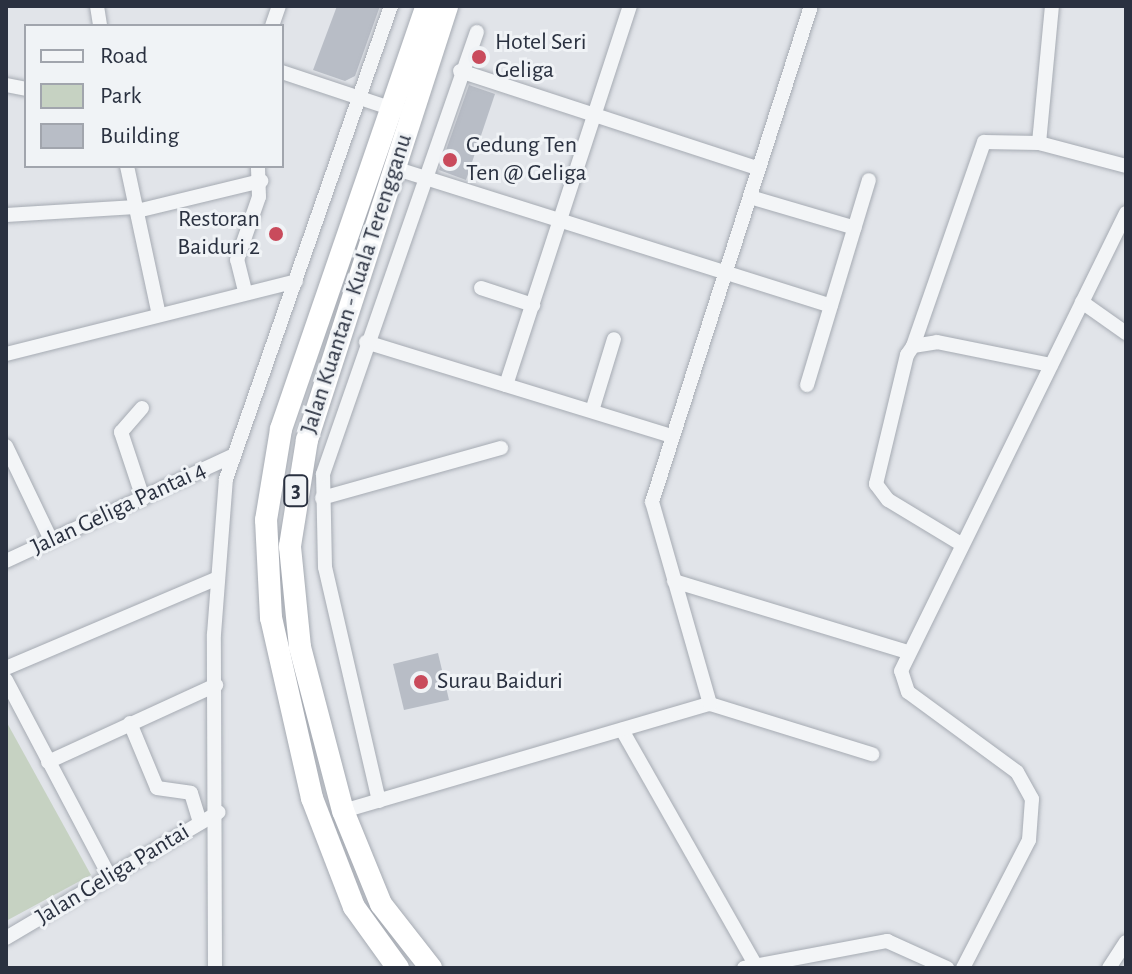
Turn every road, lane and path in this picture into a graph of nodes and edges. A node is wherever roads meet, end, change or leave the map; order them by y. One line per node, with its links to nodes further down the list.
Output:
1 (391, 6): 10 (street)
2 (427, 6): 11 (highway, Jalan Kuantan - Kuala Terengganu / 3)
3 (447, 6): 11 (highway, Jalan Kuantan - Kuala Terengganu / 3)
4 (630, 6): 12 (street)
5 (811, 6): 17 (street)
6 (1052, 6): 13 (street)
7 (477, 32): 8 (street)
8 (460, 71): 12 (street); 19 (street)
9 (284, 73): 10 (street)
10 (361, 98): 11 (street); 28 (street)
11 (402, 112): 16 (highway, Jalan Kuantan - Kuala Terengganu / 3); 74 (highway, Jalan Kuantan - Kuala Terengganu / 3)
12 (595, 115): 17 (street); 24 (street)
13 (1039, 143): 14 (street); 38 (street)
14 (1126, 166)
15 (127, 168): 22 (street)
16 (394, 168): 19 (street); 66 (highway, Jalan Kuantan - Kuala Terengganu / 3)
17 (756, 168): 21 (street)
18 (260, 174): 22 (street); 30 (street)
19 (424, 177): 24 (street); 37 (street)
20 (869, 180): 26 (street)
21 (750, 197): 26 (street); 27 (street)
22 (136, 209): 23 (street); 34 (street)
23 (6, 215)
24 (562, 220): 27 (street); 32 (street)
25 (1124, 222): 31 (street)
26 (855, 228): 33 (street)
27 (730, 273): 33 (street); 45 (street)
28 (296, 281): 30 (street); 48 (street)
29 (481, 288): 32 (street)
30 (245, 291): 34 (street)
31 (1082, 302): 35 (street); 40 (street)
32 (533, 305): 41 (street)
33 (831, 306): 42 (street)
34 (158, 311): 39 (street)
35 (1126, 333)
36 (614, 339): 44 (street)
37 (366, 342): 41 (street); 50 (street)
38 (913, 346): 40 (street); 52 (street)
39 (6, 354)
40 (1051, 365): 52 (street)
41 (506, 385): 44 (street)
42 (807, 385)
43 (142, 408): 49 (street)
44 (592, 411): 45 (street)
45 (671, 436): 55 (street)
46 (6, 446): 51 (street)
47 (501, 448): 50 (street)
48 (232, 456): 49 (street, Jalan Geliga Pantai 4); 54 (street)
49 (143, 498): 51 (street, Jalan Geliga Pantai 4)
50 (322, 498): 65 (street)
51 (51, 540): 53 (street, Jalan Geliga Pantai 4)
52 (958, 551): 56 (street)
53 (6, 561)
54 (216, 579): 57 (street); 59 (street)
55 (674, 581): 56 (street); 60 (street)
56 (907, 652): 77 (street)
57 (6, 668)
58 (6, 680): 64 (street)
59 (216, 685): 61 (street); 67 (street)
60 (710, 704): 62 (street); 63 (street)
61 (130, 723): 64 (street); 68 (street)
62 (622, 730): 65 (street); 72 (street)
63 (872, 754)
64 (48, 762): 69 (street)
65 (379, 801): 66 (street)
66 (343, 811): 75 (highway, Jalan Kuantan - Kuala Terengganu / 3)
67 (219, 812): 68 (street, Jalan Geliga Pantai); 73 (street)
68 (200, 823): 69 (street, Jalan Geliga Pantai)
69 (109, 875): 70 (street, Jalan Geliga Pantai)
70 (6, 938)
71 (1125, 944): 78 (street)
72 (750, 967): 76 (street)
73 (215, 968)
74 (398, 968)
75 (431, 968)
76 (947, 968)
77 (963, 968)
78 (1109, 968)

